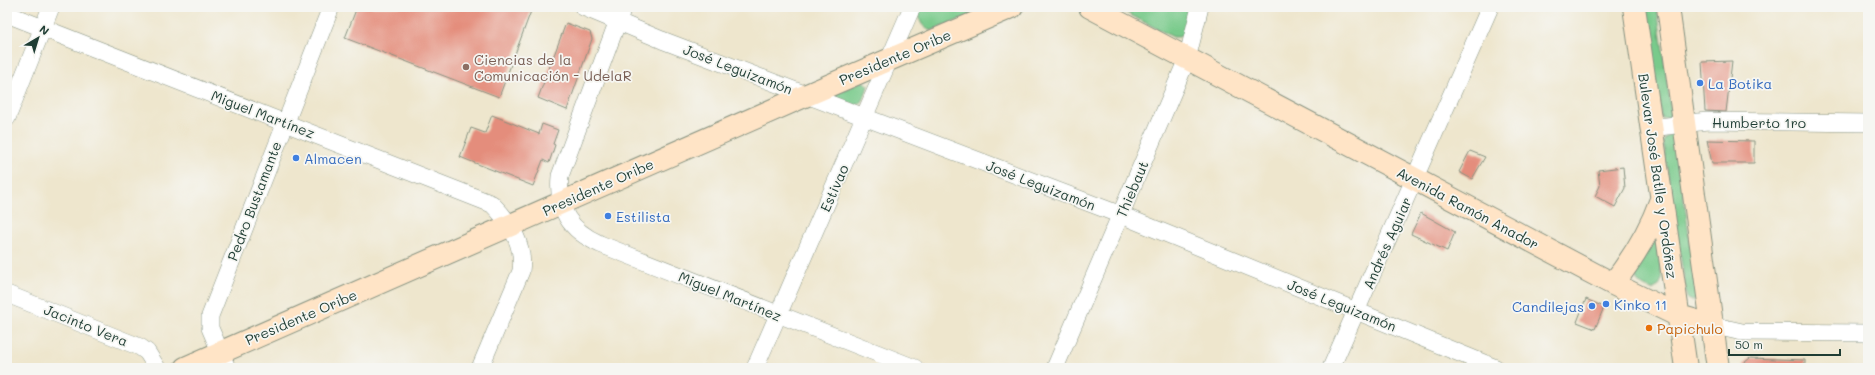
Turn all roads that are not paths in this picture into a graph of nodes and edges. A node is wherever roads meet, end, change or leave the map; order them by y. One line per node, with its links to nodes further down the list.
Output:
1 (51, 7): 13 (street)
2 (331, 7): 19 (street, Pedro Bustamante)
3 (583, 7): 12 (street, José Leguizamón)
4 (912, 7): 15 (street, Estivao)
5 (1012, 7): 15 (street, Presidente Oribe)
6 (1090, 7): 14 (street, Avenida Ramón Anador)
7 (1200, 7): 14 (street, Thiebaut)
8 (1490, 7): 23 (street, Andrés Aguiar)
9 (1634, 7): 22 (street, Bulevar José Batlle y Ordóñez)
10 (1668, 7): 21 (street)
11 (7, 14): 13 (street, Miguel Martínez)
12 (620, 14): 16 (street, José Leguizamón); 25 (street, Miguel Martínez)
13 (43, 27): 17 (street); 19 (street, Miguel Martínez)
14 (1187, 59): 23 (street, Avenida Ramón Anador); 26 (street, Thiebaut)
15 (889, 60): 16 (street, Presidente Oribe); 18 (street, Estivao)
16 (806, 95): 18 (street, José Leguizamón); 25 (street, Presidente Oribe)
17 (7, 118)
18 (865, 118): 26 (street, José Leguizamón); 31 (street, Estivao)
19 (285, 123): 27 (street, Miguel Martínez); 35 (street, Pedro Bustamante)
20 (1868, 123): 21 (street, Humberto 1ro)
21 (1683, 124): 22 (street, Humberto 1ro); 33 (street)
22 (1651, 128): 24 (street, Bulevar José Batlle y Ordóñez)
23 (1415, 180): 28 (street, Avenida Ramón Anador); 30 (street, Andrés Aguiar)
24 (1661, 201): 28 (street); 32 (street, Bulevar José Batlle y Ordóñez)
25 (561, 203): 27 (street, Presidente Oribe); 31 (street, Miguel Martínez)
26 (1121, 215): 30 (street, José Leguizamón); 41 (street, Thiebaut)
27 (511, 226): 35 (street, Presidente Oribe); 38 (street, Miguel Martínez)
28 (1614, 284): 32 (street, Avenida Ramón Anador)
29 (7, 294): 36 (street, Jacinto Vera)
30 (1357, 311): 42 (street, Andrés Aguiar); 43 (street, José Leguizamón)
31 (778, 315): 39 (street, Estivao); 40 (street, Miguel Martínez)
32 (1678, 316): 33 (street, Avenida Ramón Anador); 44 (street, Bulevar José Batlle y Ordóñez)
33 (1711, 325): 34 (street, Avenida Ramón Anador); 45 (street)
34 (1868, 333)
35 (223, 360): 37 (street, Presidente Oribe)
36 (157, 368)
37 (185, 368)
38 (480, 368)
39 (754, 368)
40 (915, 368)
41 (1055, 368)
42 (1331, 368)
43 (1496, 368)
44 (1686, 368)
45 (1718, 368)

